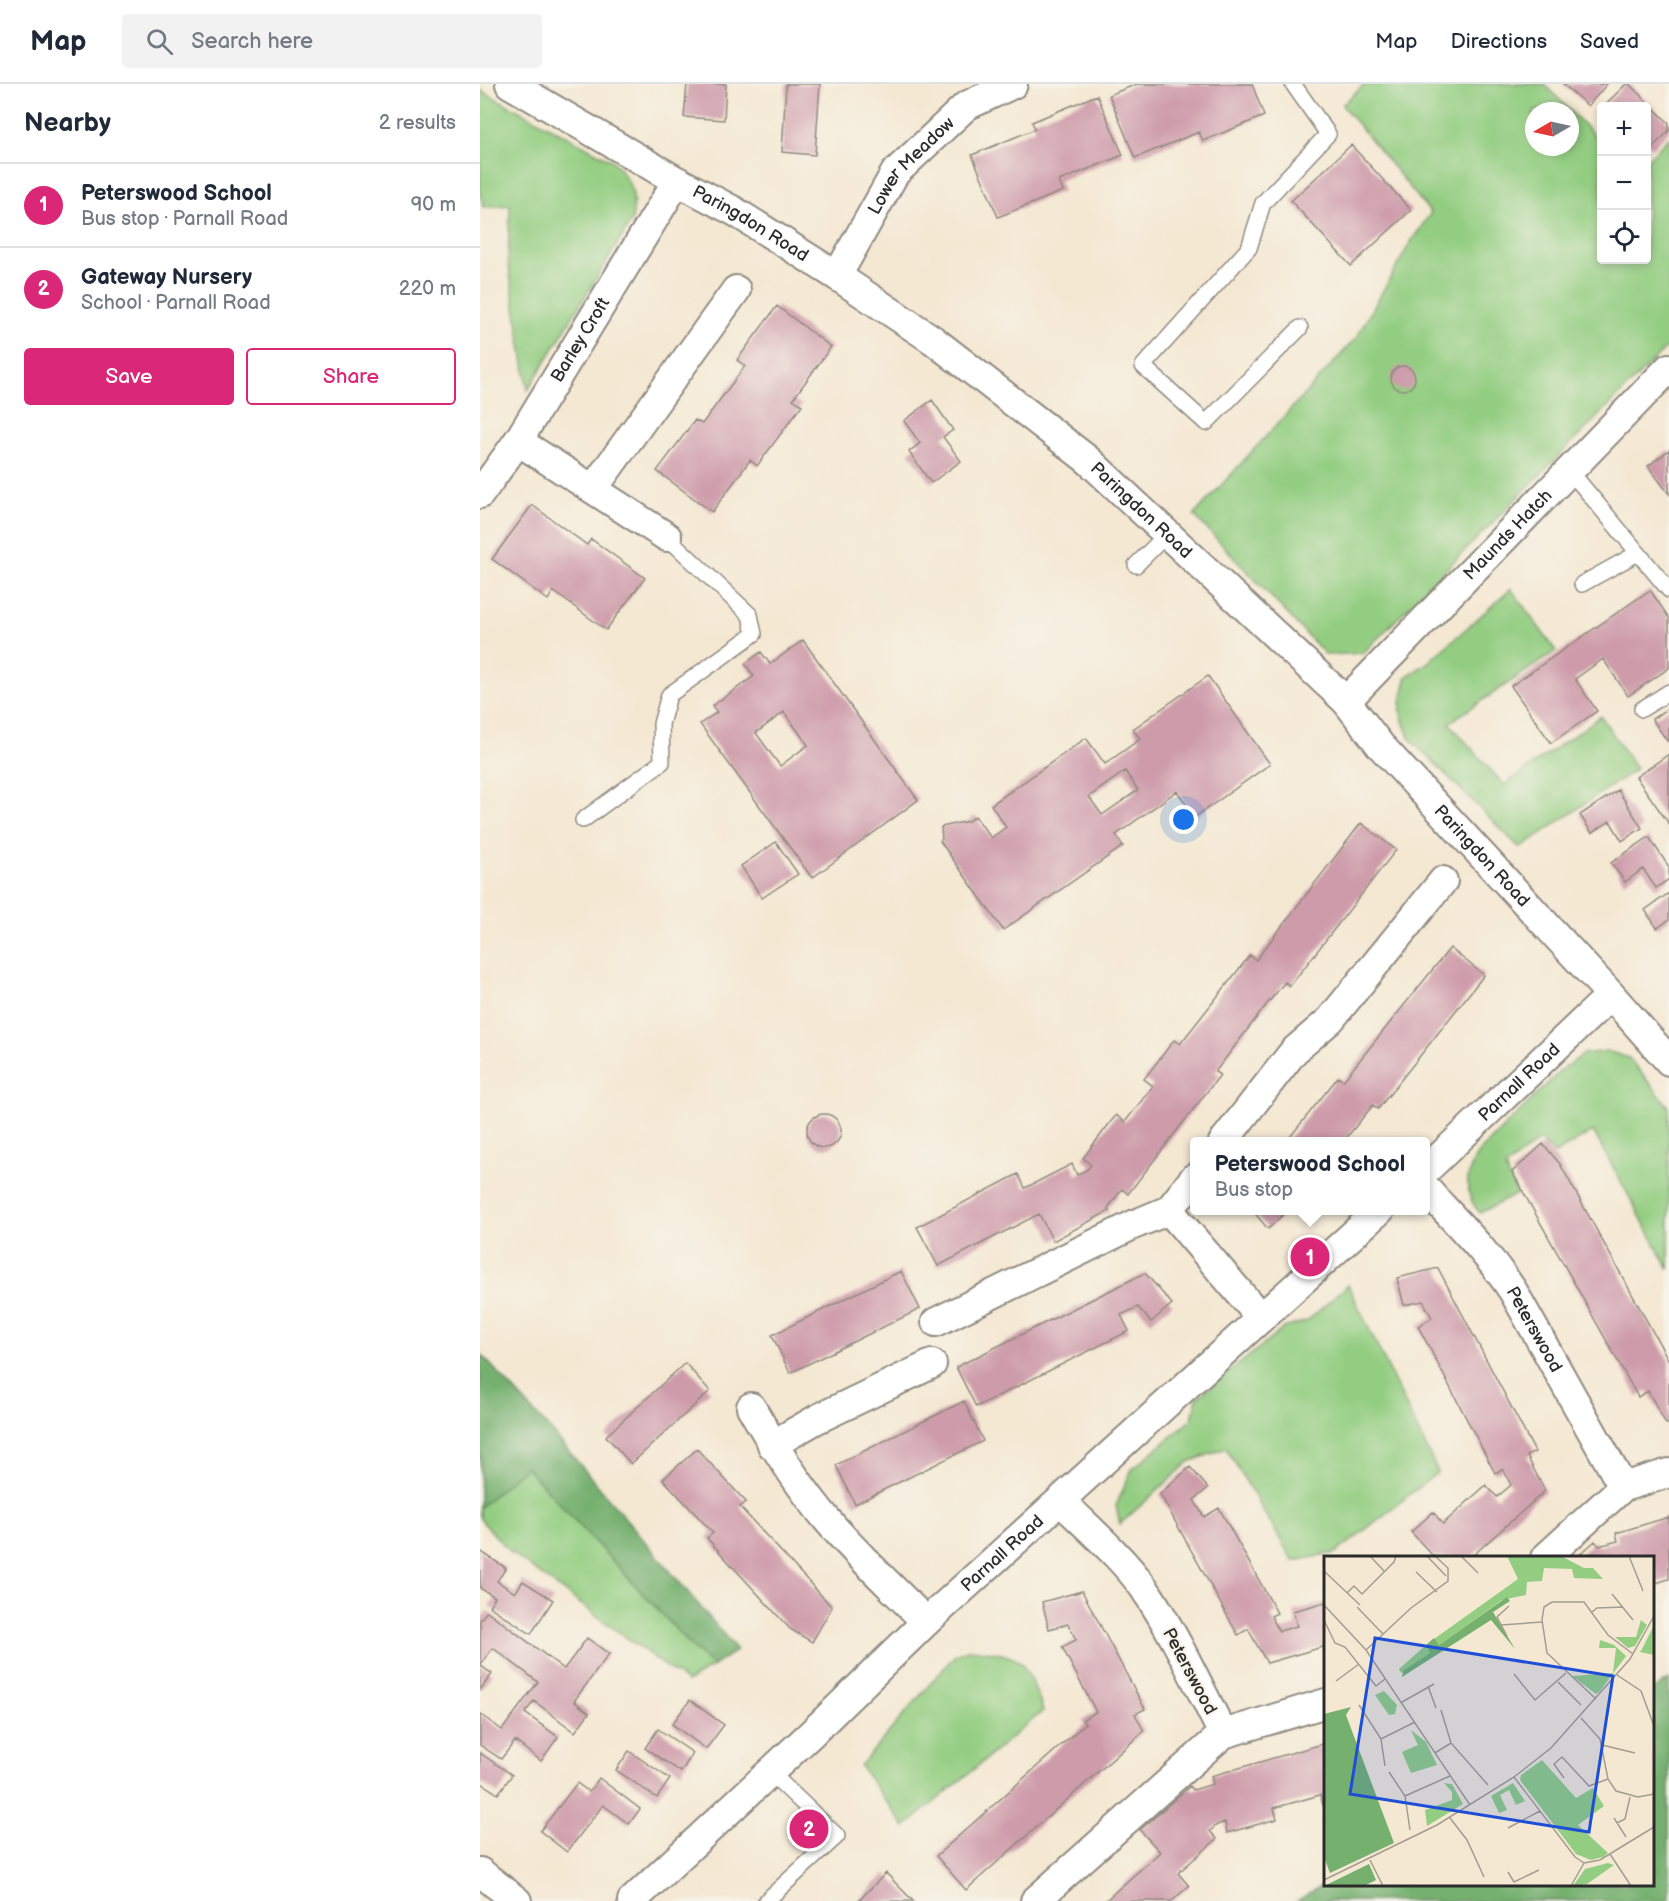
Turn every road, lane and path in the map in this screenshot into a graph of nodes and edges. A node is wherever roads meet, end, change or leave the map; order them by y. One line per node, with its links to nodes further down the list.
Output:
1 (510, 84): 4 (street, Paringdon Road)
2 (1012, 84): 5 (street, Lower Meadow)
3 (1293, 84): 7 (lane)
4 (677, 181): 5 (street, Paringdon Road); 9 (street, Barley Croft)
5 (837, 276): 13 (street, Paringdon Road)
6 (736, 290): 11 (street)
7 (1300, 328)
8 (1669, 368): 10 (street, Maunds Hatch)
9 (518, 441): 11 (street); 12 (street, Barley Croft)
10 (1570, 471): 15 (lane); 20 (street, Maunds Hatch)
11 (593, 489): 14 (street)
12 (480, 494)
13 (1167, 534): 16 (lane); 20 (street, Paringdon Road)
14 (667, 537): 22 (lane)
15 (1638, 553): 17 (lane); 18 (lane)
16 (1136, 565)
17 (1582, 584)
18 (1669, 590)
19 (1669, 692): 21 (lane)
20 (1346, 701): 24 (street, Paringdon Road)
21 (1642, 709)
22 (583, 820)
23 (1443, 881): 26 (street)
24 (1611, 995): 25 (street, Paringdon Road); 27 (street, Parnall Road)
25 (1669, 1061)
26 (1227, 1137)
27 (1430, 1165)
28 (1190, 1183): 30 (street)
29 (1430, 1194): 38 (street, Peterswood)
30 (1169, 1210): 32 (street); 33 (street)
31 (1374, 1215): 32 (street, Parnall Road)
32 (1261, 1318): 39 (street, Parnall Road)
33 (936, 1322)
34 (932, 1364): 36 (street)
35 (751, 1407): 36 (street)
36 (772, 1444): 41 (street)
37 (1669, 1473): 38 (street)
38 (1623, 1487): 40 (street)
39 (1061, 1501): 41 (street, Parnall Road); 43 (street, Peterswood)
40 (1546, 1556)
41 (926, 1622): 44 (street, Parnall Road)
42 (1324, 1704): 43 (street, Peterswood)
43 (1223, 1734): 49 (street, Peterswood)
44 (770, 1772): 47 (street, Parnall Road); 48 (lane)
45 (480, 1872): 46 (street)
46 (517, 1901)
47 (632, 1901)
48 (766, 1901)
49 (1035, 1901)

